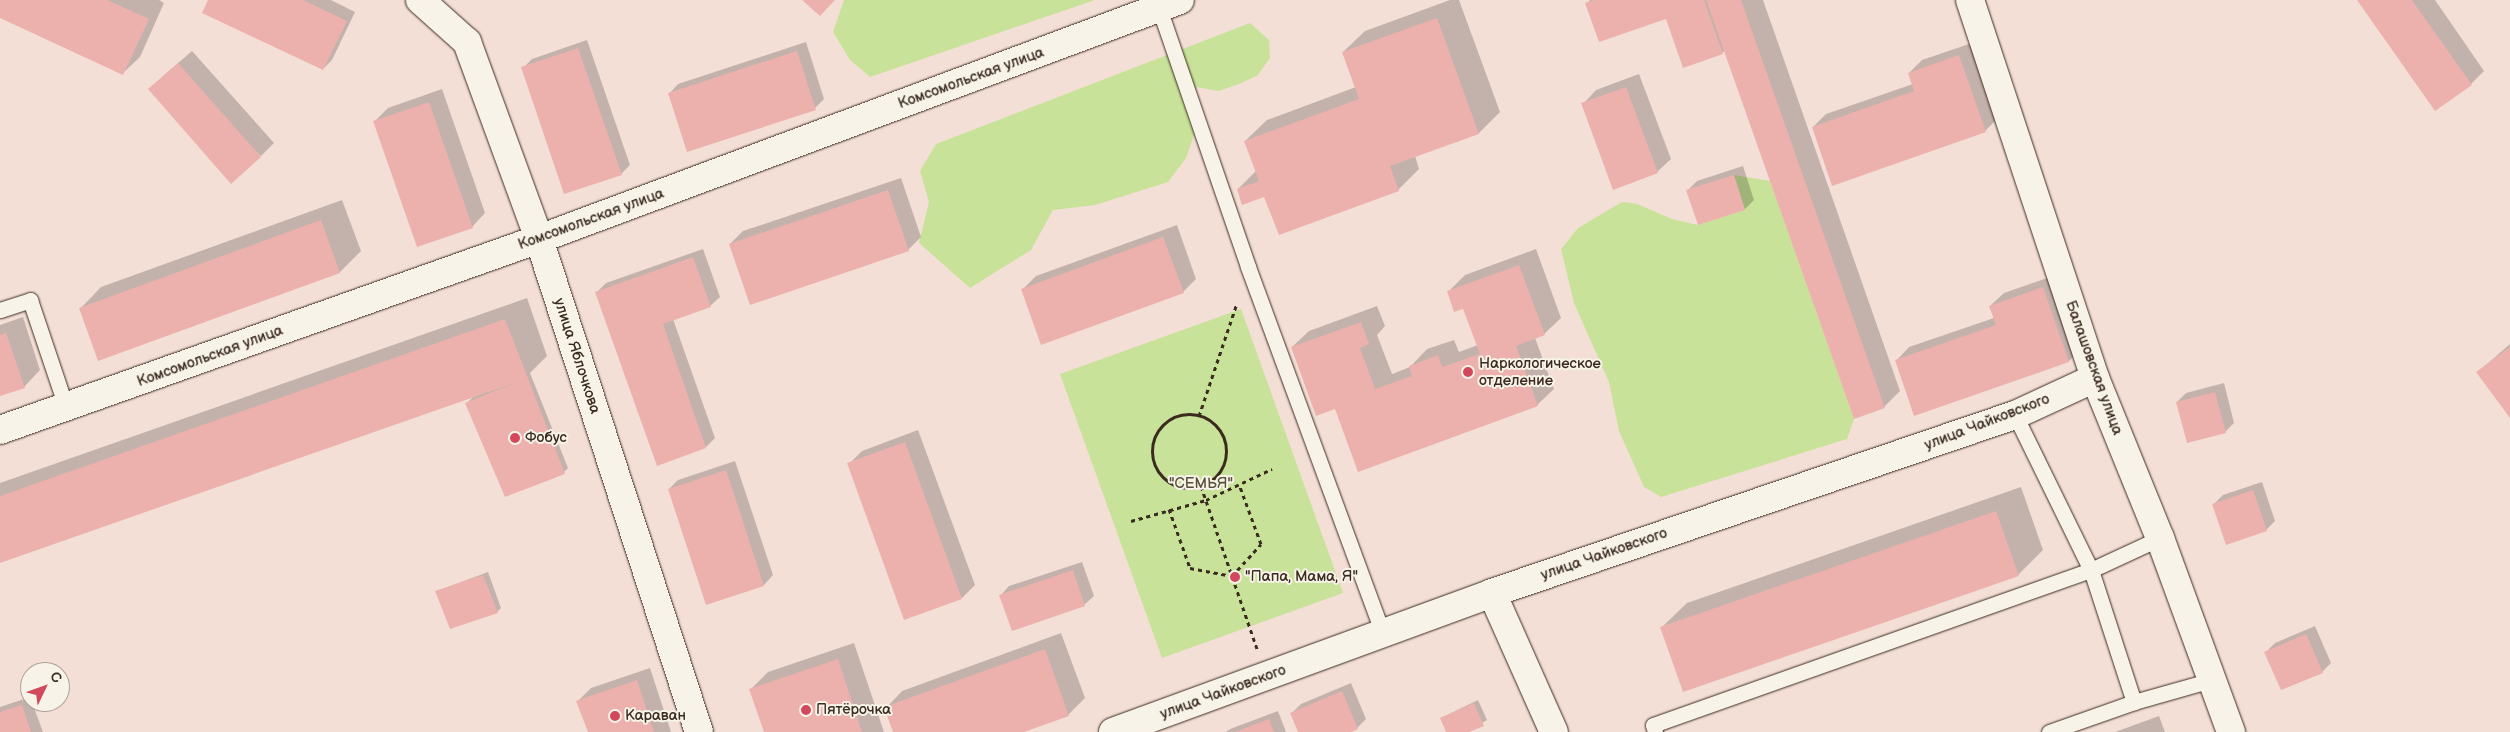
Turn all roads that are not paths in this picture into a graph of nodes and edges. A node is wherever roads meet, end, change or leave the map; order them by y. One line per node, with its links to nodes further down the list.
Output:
1 (420, 0): 4 (street, улица Яблочкова)
2 (1970, 0): 6 (street, Балашовская улица)
3 (1169, 4): 4 (street, Комсомольская улица); 13 (lane)
4 (539, 239): 7 (street, Комсомольская улица); 16 (street, улица Яблочкова)
5 (0, 310): 7 (lane)
6 (2095, 378): 8 (street, улица Чайковского); 10 (street, Балашовская улица)
7 (66, 407): 9 (street, Комсомольская улица)
8 (2015, 415): 11 (lane); 12 (street, улица Чайковского)
9 (0, 430)
10 (2160, 538): 11 (lane); 14 (street, Балашовская улица)
11 (2092, 570): 15 (lane); 19 (lane)
12 (1492, 593): 13 (street, улица Чайковского); 18 (street)
13 (1383, 633): 17 (street, улица Чайковского)
14 (2212, 680): 15 (lane); 21 (street, Балашовская улица)
15 (2134, 702): 20 (lane)
16 (699, 732)
17 (1113, 732)
18 (1554, 732)
19 (1655, 732)
20 (2048, 732)
21 (2231, 732)

